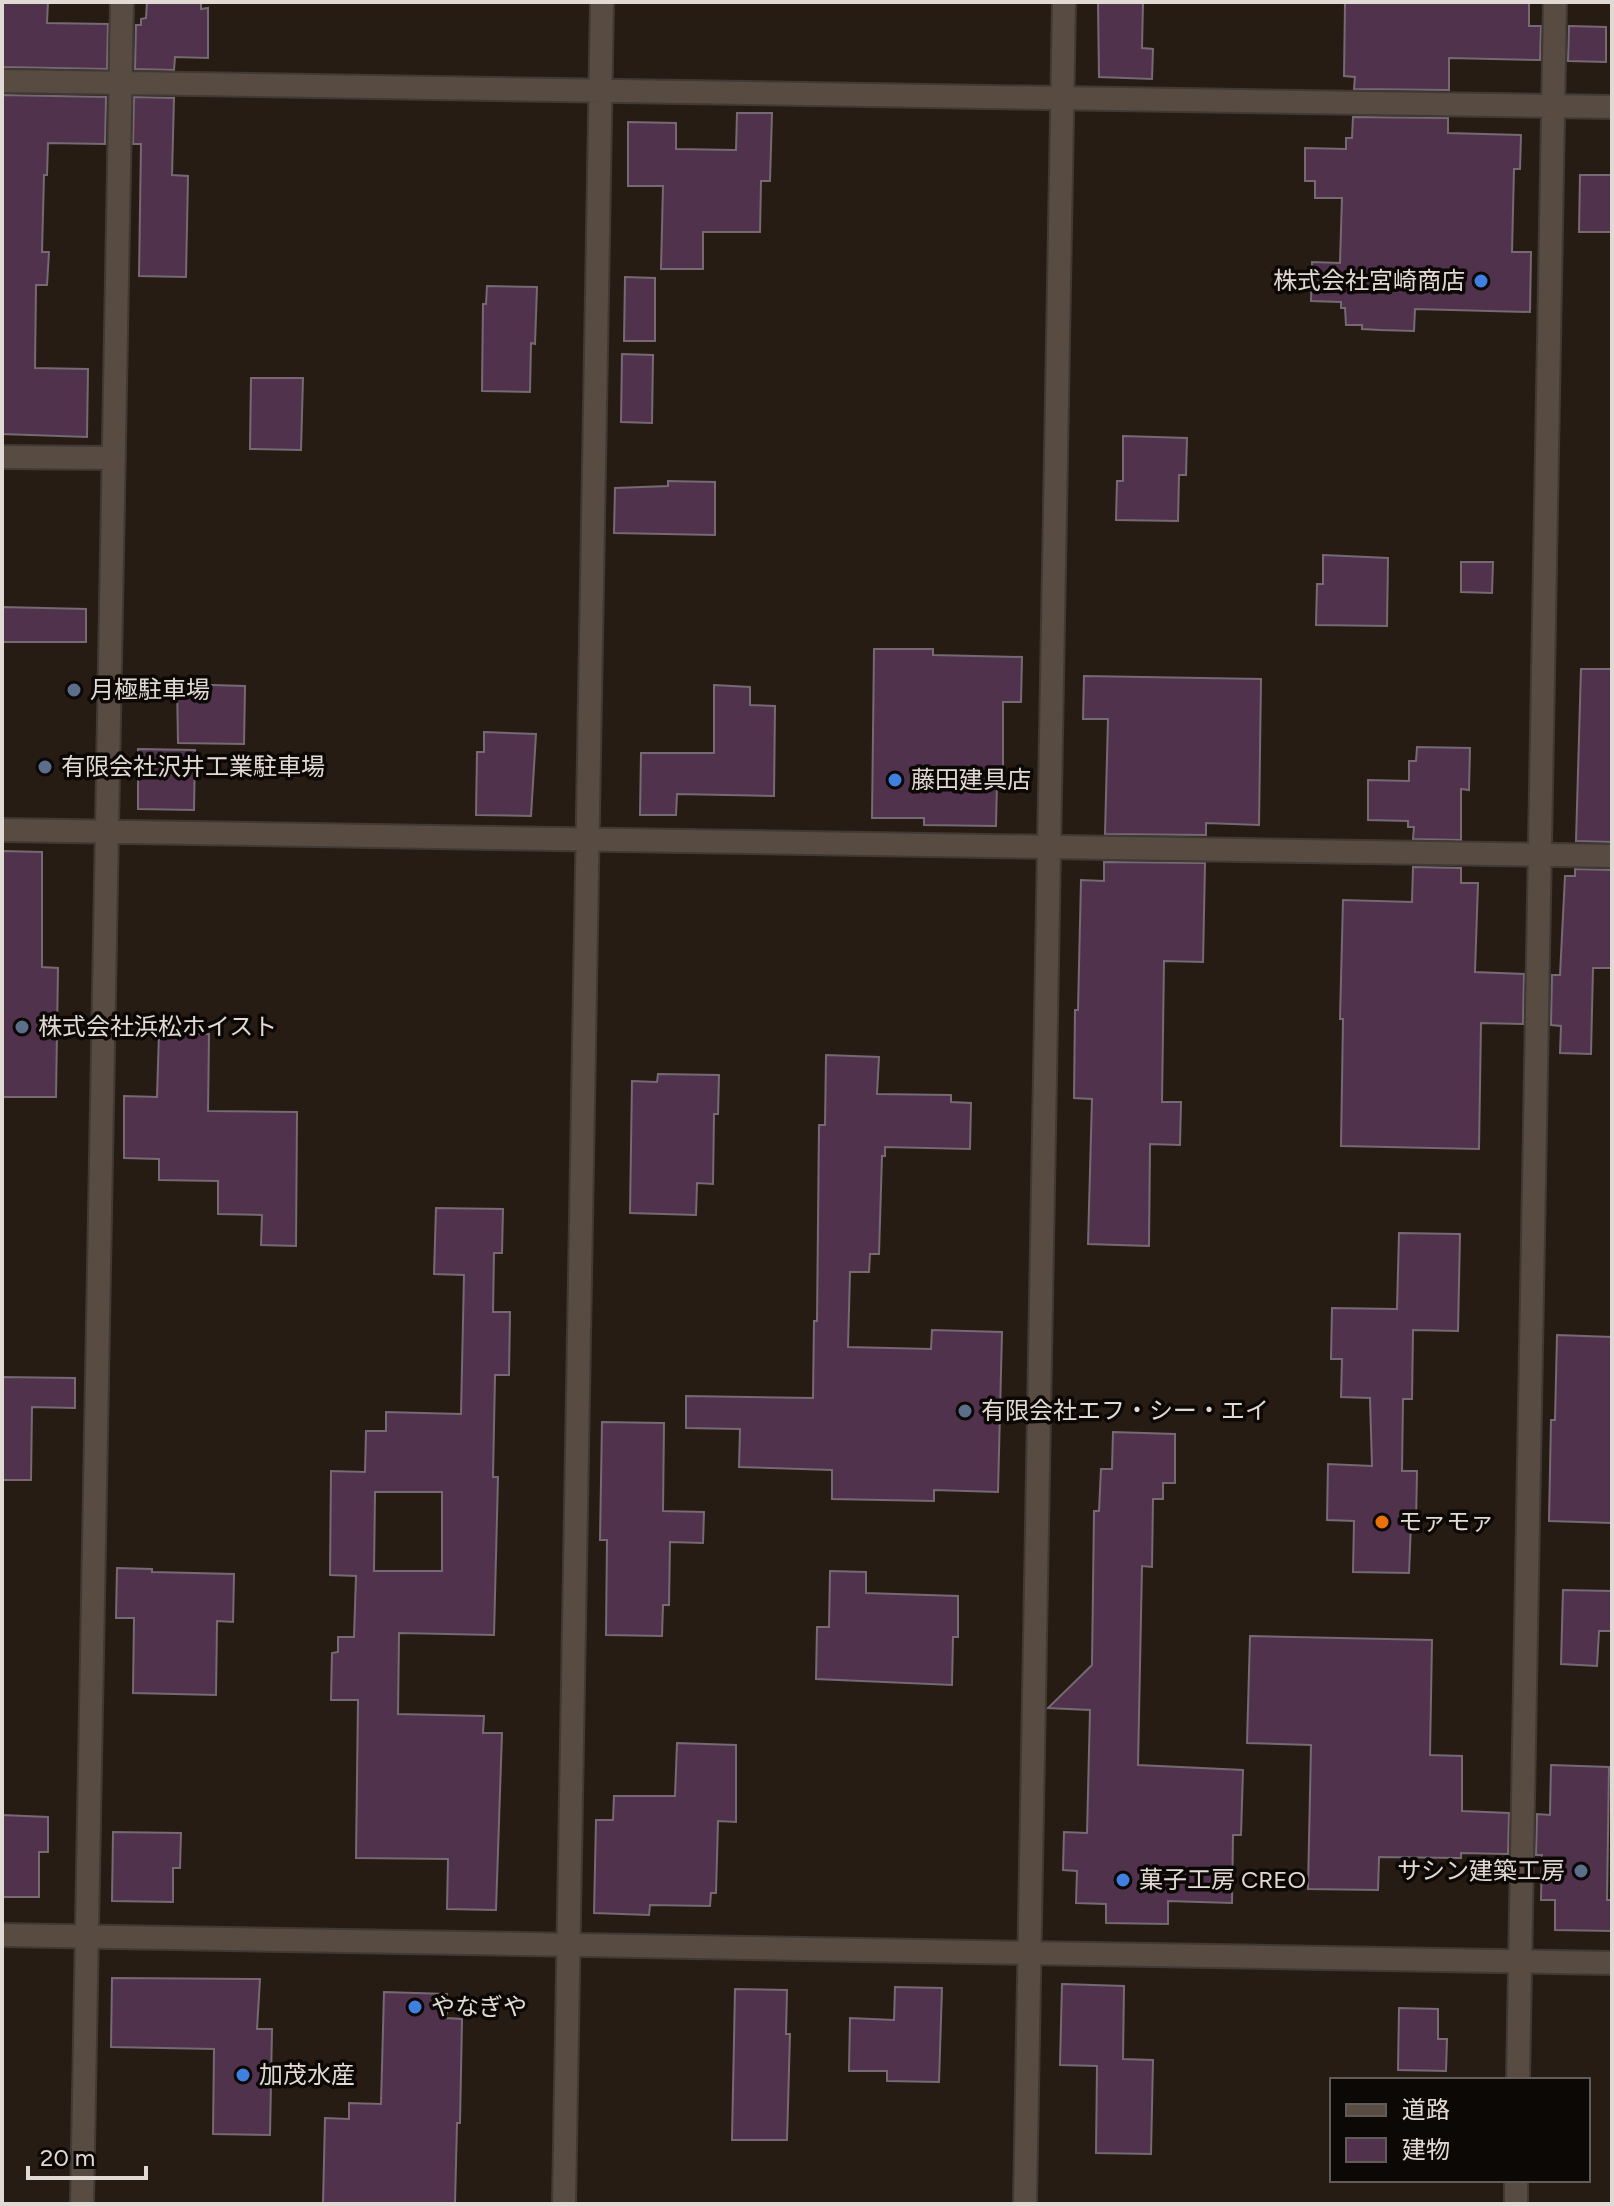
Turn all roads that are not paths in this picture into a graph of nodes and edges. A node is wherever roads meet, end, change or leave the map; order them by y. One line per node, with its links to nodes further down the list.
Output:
1 (122, 2): 6 (street)
2 (602, 2): 7 (street)
3 (1064, 2): 8 (street)
4 (1555, 2): 9 (street)
5 (2, 81): 6 (street)
6 (120, 83): 7 (street); 12 (street)
7 (600, 91): 8 (street); 15 (street)
8 (1062, 98): 9 (street); 16 (street)
9 (1553, 106): 10 (street); 17 (street)
10 (1612, 107)
11 (2, 457): 12 (street)
12 (114, 458): 14 (street)
13 (2, 830): 14 (street)
14 (107, 831): 15 (street); 20 (street)
15 (587, 840): 16 (street); 21 (street)
16 (1049, 846): 17 (street); 22 (street)
17 (1540, 855): 18 (street); 23 (street)
18 (1612, 856)
19 (2, 1935): 20 (street)
20 (87, 1936): 21 (street); 27 (street)
21 (568, 1944): 22 (street); 28 (street)
22 (1029, 1951): 23 (street); 29 (street)
23 (1520, 1961): 24 (street); 25 (street)
24 (1612, 1963)
25 (1518, 2078)
26 (1516, 2182): 30 (street)
27 (82, 2204)
28 (564, 2204)
29 (1025, 2204)
30 (1516, 2204)

